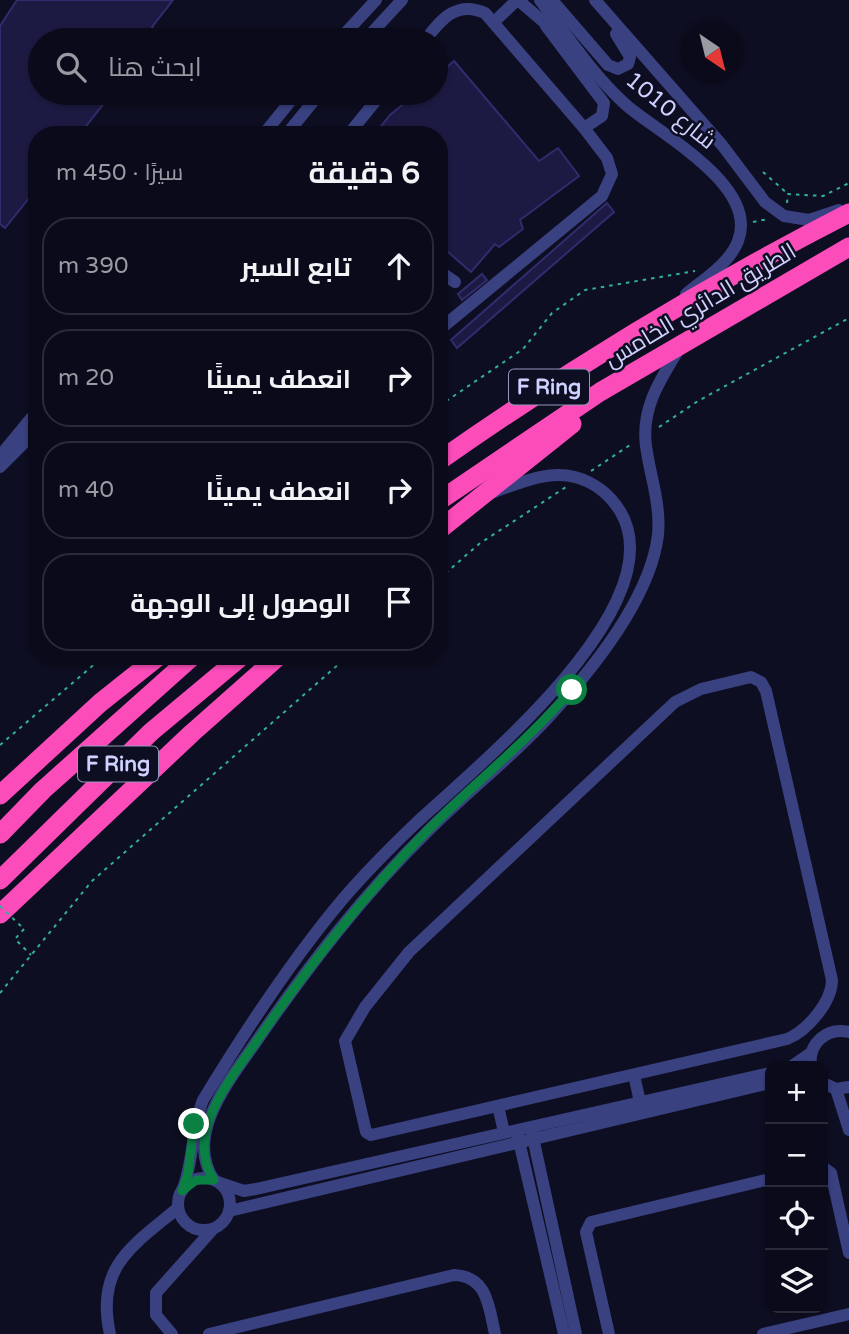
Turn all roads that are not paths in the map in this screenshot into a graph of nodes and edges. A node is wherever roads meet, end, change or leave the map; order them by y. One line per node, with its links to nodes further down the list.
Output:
1 (368, 0): 12 (street)
2 (376, 0): 13 (street)
3 (391, 0): 14 (street)
4 (402, 0): 15 (street)
5 (517, 0): 10 (street); 11 (street)
6 (540, 0): 17 (street, شارع 1010)
7 (552, 0): 8 (street)
8 (590, 0)
9 (595, 0): 25 (street, شارع 1010)
10 (494, 22): 16 (street); 24 (street)
11 (546, 26): 17 (street); 24 (street)
12 (348, 28)
13 (350, 28)
14 (369, 28)
15 (376, 28)
16 (435, 28)
17 (569, 38): 30 (street, شارع 1010)
18 (287, 105): 21 (street)
19 (310, 105): 22 (street)
20 (372, 105): 23 (street)
21 (270, 126)
22 (293, 126)
23 (355, 126)
24 (584, 128): 31 (street)
25 (849, 206)
26 (849, 213): 30 (highway, الطريق الدائري الخامس / F Ring)
27 (849, 247): 32 (highway, الطريق الدائري الخامس / F Ring)
28 (448, 277): 29 (street)
29 (455, 282)
30 (661, 316): 36 (highway, الطريق الدائري الخامس / F Ring)
31 (448, 323)
32 (683, 342): 33 (highway, الطريق الدائري الخامس / F Ring); 43 (street)
33 (646, 364): 39 (highway, الطريق الدائري الخامس / F Ring); 40 (highway)
34 (28, 422): 37 (street)
35 (28, 439): 38 (street)
36 (448, 455)
37 (0, 456)
38 (0, 467)
39 (448, 495)
40 (483, 496): 41 (highway); 42 (street)
41 (448, 523)
42 (608, 617): 43 (street); 68 (street)
43 (620, 624): 67 (street)
44 (148, 665): 48 (highway)
45 (183, 665): 49 (highway, F Ring)
46 (231, 665): 50 (highway, F Ring)
47 (269, 665): 51 (highway)
48 (0, 795)
49 (0, 834)
50 (0, 880)
51 (36, 880): 52 (highway); 53 (highway)
52 (0, 914)
53 (0, 922)
54 (849, 1032): 55 (street)
55 (811, 1060)
56 (634, 1074): 60 (street); 61 (street); 61 (street)
57 (765, 1074): 60 (street)
58 (765, 1084): 63 (street)
59 (843, 1088): 62 (street)
60 (640, 1102): 63 (street)
61 (498, 1106): 64 (street)
62 (849, 1130)
63 (533, 1133): 64 (street); 80 (street)
64 (513, 1135): 67 (street); 70 (street); 79 (street)
65 (828, 1171): 72 (street)
66 (765, 1180): 81 (street)
67 (217, 1182): 68 (street); 70 (street)
68 (182, 1191): 69 (street)
69 (178, 1208): 71 (street); 75 (street)
70 (229, 1211): 71 (street)
71 (213, 1229): 76 (street)
72 (847, 1238): 73 (street)
73 (849, 1253)
74 (849, 1314): 82 (street)
75 (110, 1334)
76 (172, 1334)
77 (209, 1334): 78 (street)
78 (495, 1334)
79 (564, 1334)
80 (576, 1334)
81 (609, 1334)
82 (763, 1334)

